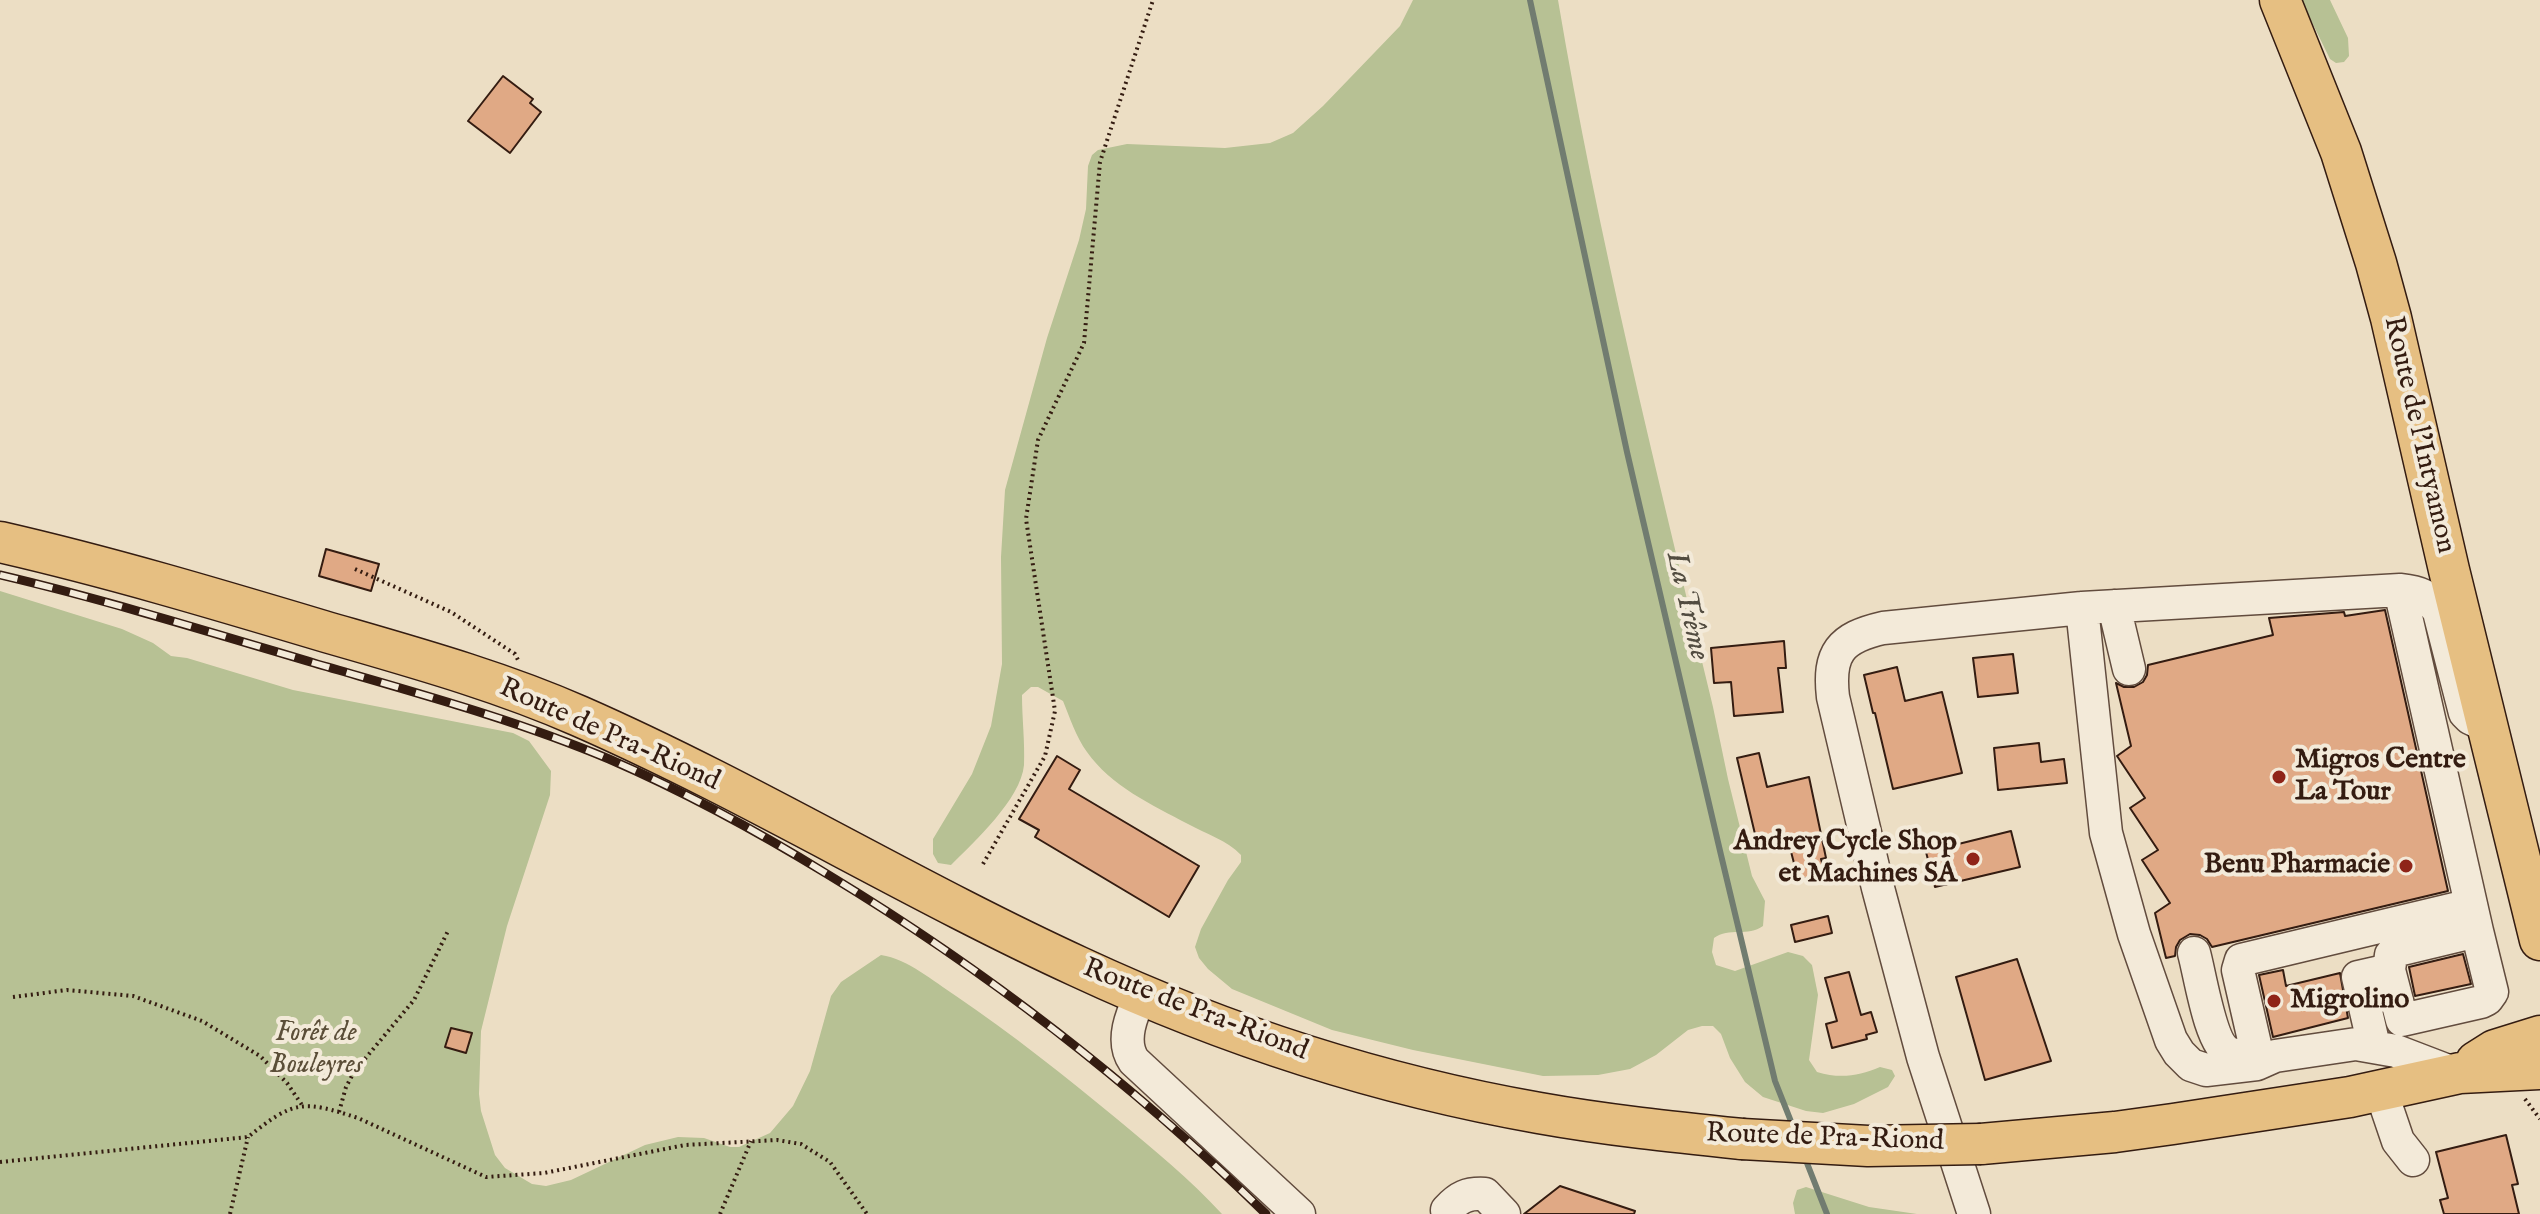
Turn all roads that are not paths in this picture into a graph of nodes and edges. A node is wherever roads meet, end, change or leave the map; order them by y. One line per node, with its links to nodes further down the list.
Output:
1 (2280, 0): 6 (main road, Route de l'Intyamon)
2 (0, 542): 12 (main road, Route de Pra-Riond)
3 (2400, 590): 4 (street); 6 (street); 8 (street)
4 (2098, 607): 5 (street); 16 (street); 24 (street)
5 (2129, 669)
6 (2489, 727): 7 (main road, Route de l'Intyamon)
7 (2532, 894): 9 (main road, Route de l'Intyamon)
8 (2474, 918): 11 (street); 13 (street); 16 (street)
9 (2540, 940)
10 (2194, 953): 16 (street)
11 (2389, 970): 13 (street); 14 (street)
12 (1141, 994): 19 (main road, Route de Pra-Riond, bridge); 22 (street)
13 (2402, 1020): 14 (street)
14 (2372, 1036): 16 (street); 18 (street)
15 (2540, 1036): 18 (main road, Route de Pra-Riond)
16 (2266, 1054)
17 (2540, 1069): 18 (main road, Route de Pra-Riond)
18 (2458, 1073): 19 (main road, Route de Pra-Riond)
19 (2381, 1091): 20 (street)
20 (2413, 1160)
21 (1455, 1213): 23 (street)
22 (1299, 1214)
23 (1504, 1214)
24 (1974, 1214)

